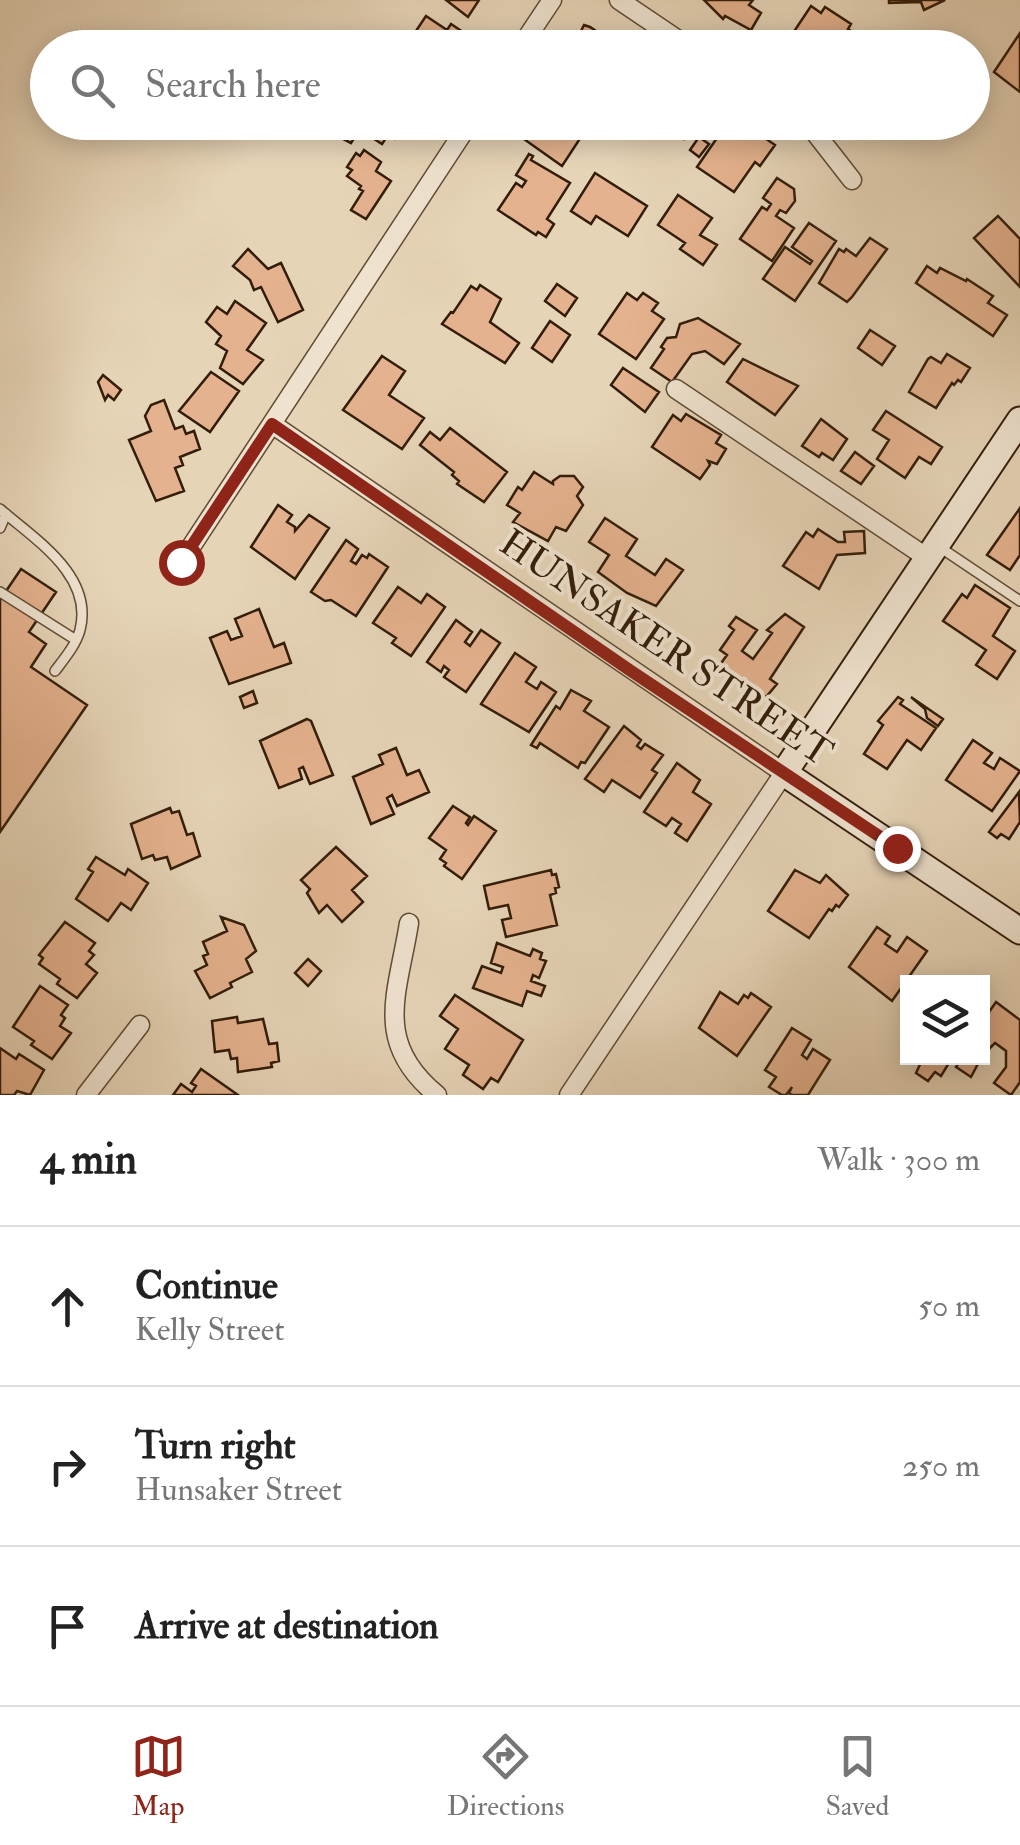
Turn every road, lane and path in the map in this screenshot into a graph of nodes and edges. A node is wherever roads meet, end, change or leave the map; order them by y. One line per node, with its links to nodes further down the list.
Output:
1 (552, 0): 3 (street)
2 (619, 0): 4 (street)
3 (532, 30)
4 (663, 30)
5 (458, 140): 10 (street)
6 (821, 140): 7 (street)
7 (852, 180)
8 (676, 389): 14 (street)
9 (1020, 420): 11 (main road)
10 (272, 424): 15 (street); 20 (street, HUNSAKER STREET)
11 (1012, 449): 14 (main road)
12 (3, 512): 13 (lane); 18 (lane)
13 (0, 528)
14 (931, 551): 17 (lane); 20 (main road)
15 (181, 562)
16 (0, 592): 18 (lane)
17 (1020, 601)
18 (76, 640): 19 (lane)
19 (55, 671)
20 (784, 773): 22 (main road, HUNSAKER STREET); 26 (street)
21 (410, 923): 25 (street)
22 (1020, 931)
23 (140, 1025): 24 (street)
24 (86, 1095)
25 (437, 1095)
26 (569, 1095)

